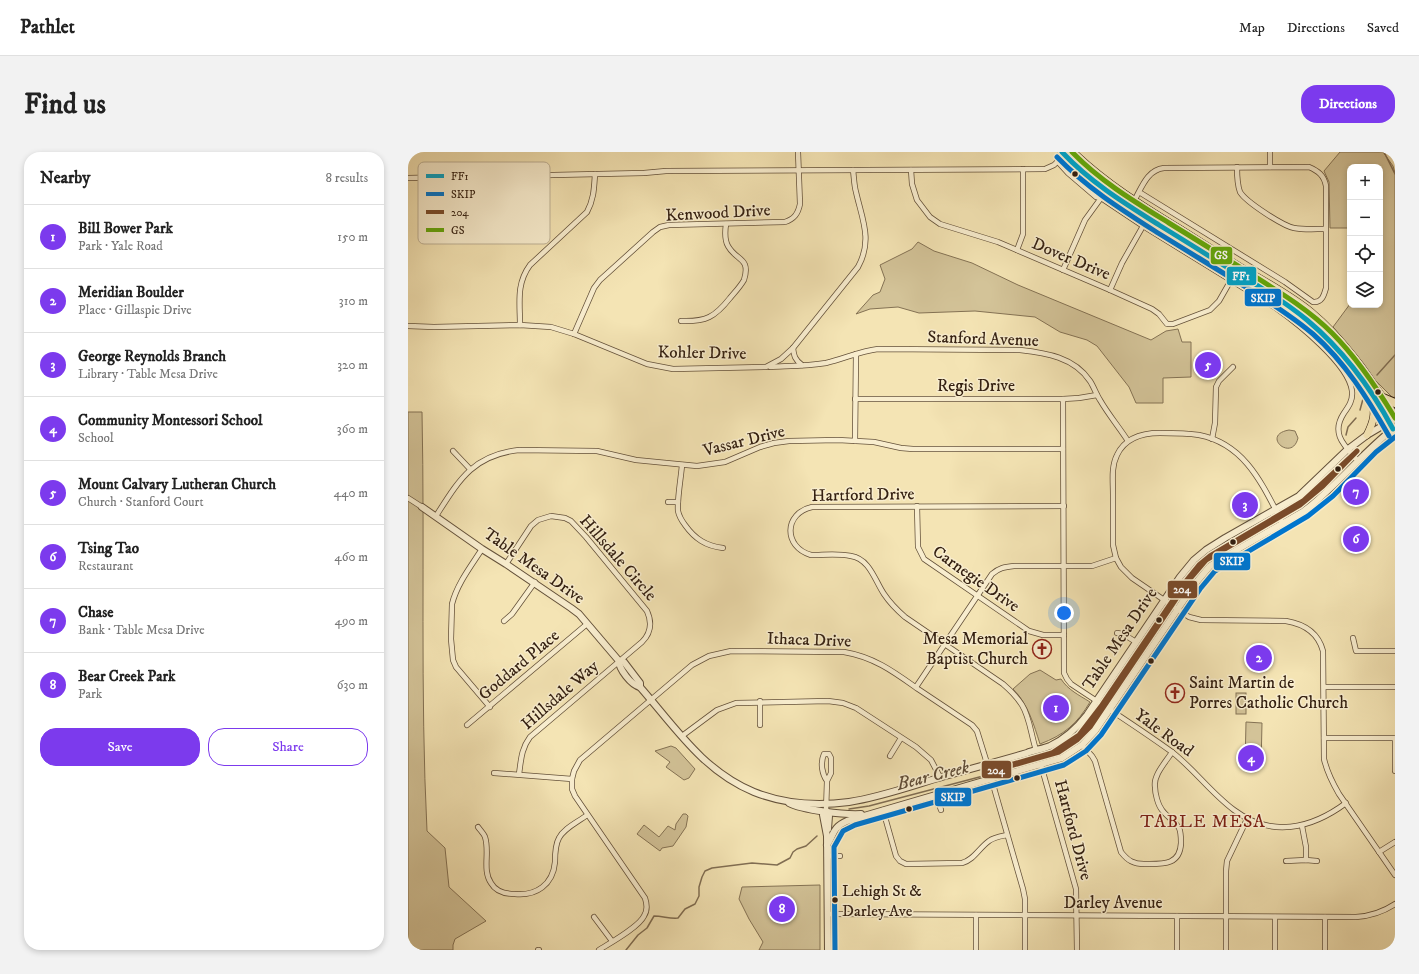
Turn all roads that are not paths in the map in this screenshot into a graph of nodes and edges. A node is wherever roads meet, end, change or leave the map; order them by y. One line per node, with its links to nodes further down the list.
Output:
1 (798, 152): 9 (street)
2 (1073, 152): 18 (main road)
3 (1270, 152): 7 (street)
4 (1065, 153): 5 (street); 18 (main road)
5 (1058, 162): 8 (street); 17 (street)
6 (1237, 167): 7 (street); 16 (street); 21 (street)
7 (1270, 167): 21 (street)
8 (1023, 169): 11 (street); 22 (street)
9 (798, 170): 10 (street); 12 (street); 19 (street, Kenwood Drive)
10 (853, 170): 11 (street); 30 (street, Kohler Drive)
11 (912, 170): 22 (street, Dover Drive)
12 (595, 174): 13 (street); 27 (street)
13 (550, 175)
14 (408, 178): 15 (street)
15 (418, 178)
16 (1139, 192): 18 (street); 21 (street)
17 (1101, 198): 20 (street); 23 (street)
18 (1132, 204): 36 (main road); 37 (main road)
19 (726, 224): 26 (street); 29 (street, Kenwood Drive)
20 (1143, 226): 24 (street); 25 (street)
21 (1325, 229)
22 (1017, 250): 23 (street, Dover Drive)
23 (1063, 270): 25 (street, Dover Drive)
24 (1231, 280): 25 (street, Dover Drive); 47 (street)
25 (1110, 290)
26 (682, 321)
27 (520, 325): 28 (street, Kohler Drive); 29 (street, Kohler Drive)
28 (408, 326)
29 (574, 334): 33 (street, Kohler Drive)
30 (793, 348): 32 (street); 33 (street, Kohler Drive)
31 (856, 354): 32 (street, Stanford Avenue); 35 (street, Stanford Avenue); 38 (street)
32 (802, 365): 33 (street, Stanford Avenue)
33 (766, 367)
34 (1233, 367): 43 (street)
35 (1097, 395): 39 (street, Regis Drive); 45 (street, Stanford Avenue)
36 (1373, 397): 41 (main road); 42 (main road)
37 (1383, 398): 40 (highway); 41 (main road)
38 (855, 399): 39 (street, Regis Drive); 44 (street)
39 (1063, 399): 46 (street, Yale Road)
40 (1395, 403)
41 (1394, 424): 42 (street, Table Mesa Drive); 49 (street, Table Mesa Drive)
42 (1367, 435): 47 (street, Table Mesa Drive)
43 (1212, 438): 45 (street); 58 (street)
44 (855, 441): 46 (street, Vassar Drive); 50 (street, Vassar Drive)
45 (1128, 441): 63 (street)
46 (1063, 448): 56 (street, Yale Road)
47 (1347, 450): 49 (street); 58 (street, Table Mesa Drive)
48 (454, 451): 51 (street)
49 (1358, 461): 60 (street, Table Mesa Drive)
50 (682, 465): 51 (street, Vassar Drive); 54 (street)
51 (470, 469): 59 (street, Vassar Drive)
52 (408, 498): 57 (street)
53 (668, 502): 54 (street)
54 (678, 502): 61 (street)
55 (917, 506): 56 (street, Hartford Drive); 67 (street, Carnegie Drive); 76 (street, Hartford Drive)
56 (1064, 506): 65 (street, Yale Road)
57 (422, 507): 59 (street, Table Mesa Drive)
58 (1275, 510): 60 (street); 68 (street, Table Mesa Drive)
59 (436, 516): 62 (street, Table Mesa Drive)
60 (1283, 524): 69 (street, Table Mesa Drive)
61 (723, 548)
62 (482, 549): 64 (street, Table Mesa Drive); 85 (street)
63 (1116, 558): 65 (street); 68 (street)
64 (506, 564): 66 (street, Table Mesa Drive); 78 (street, Hillsdale Circle)
65 (1064, 566): 67 (street); 73 (street, Yale Road)
66 (535, 582): 70 (street); 71 (street, Table Mesa Drive)
67 (977, 597): 73 (street, Carnegie Drive); 76 (street)
68 (1164, 601): 69 (street); 75 (street, Table Mesa Drive)
69 (1178, 610): 80 (street); 86 (street, Table Mesa Drive)
70 (504, 621)
71 (587, 624): 78 (street, Table Mesa Drive); 85 (street, Goddard Place)
72 (1116, 633): 75 (street)
73 (1064, 635): 84 (street, Yale Road)
74 (1353, 638): 77 (street)
75 (1136, 642): 84 (street, Table Mesa Drive)
76 (945, 644): 79 (street); 94 (street, Hartford Drive)
77 (1395, 651)
78 (619, 661): 82 (street, Table Mesa Drive); 101 (street, Hillsdale Way)
79 (916, 687): 82 (street, Ithaca Drive); 98 (street, Ithaca Drive)
80 (1324, 687): 81 (street); 91 (street)
81 (1395, 687)
82 (650, 699): 89 (street, Table Mesa Drive); 104 (street, Ithaca Drive)
83 (760, 701): 88 (street); 89 (street); 90 (street)
84 (1096, 701): 86 (street, Yale Road); 94 (street, Table Mesa Drive)
85 (490, 707): 87 (street, Goddard Place)
86 (1110, 710): 93 (street, Table Mesa Drive); 95 (street, Yale Road)
87 (467, 725)
88 (760, 725)
89 (682, 736): 107 (street, Table Mesa Drive)
90 (901, 738): 96 (street); 102 (street)
91 (1324, 738): 92 (street); 109 (street)
92 (1395, 738): 99 (street)
93 (1082, 745): 95 (street); 97 (street, Table Mesa Drive)
94 (1036, 750): 98 (street, Table Mesa Drive)
95 (1172, 752): 115 (street, Yale Road)
96 (890, 756)
97 (1041, 765): 103 (street, Table Mesa Drive); 132 (street, Hartford Drive)
98 (988, 766): 102 (street, Table Mesa Drive); 103 (street, Ithaca Drive)
99 (1395, 771)
100 (494, 772): 101 (street)
101 (520, 774): 104 (street)
102 (940, 777): 108 (street, Table Mesa Drive)
103 (991, 777): 106 (street, Table Mesa Drive); 118 (street, Ithaca Drive)
104 (572, 779): 114 (street)
105 (827, 781): 105 (street); 108 (street)
106 (936, 795): 110 (street, Table Mesa Drive); 111 (street)
107 (786, 801): 108 (street, Table Mesa Drive); 112 (street, Table Mesa Drive)
108 (827, 803): 112 (street)
109 (1346, 804): 116 (street, Yale Road); 121 (street)
110 (883, 810): 113 (street, Table Mesa Drive); 118 (street)
111 (941, 810)
112 (826, 811): 113 (street, Table Mesa Drive); 120 (street)
113 (870, 814): 120 (street, Table Mesa Drive)
114 (587, 815): 117 (street); 138 (street)
115 (1247, 819): 116 (street, Yale Road); 134 (street)
116 (1302, 826): 124 (street)
117 (478, 828)
118 (1007, 834): 131 (street, Ithaca Drive)
119 (1395, 842): 121 (street)
120 (827, 845): 122 (street)
121 (1379, 852): 127 (street)
122 (827, 856): 123 (street); 129 (street)
123 (840, 856)
124 (1306, 860): 125 (street); 126 (street)
125 (1286, 861)
126 (1318, 862)
127 (1395, 875)
128 (1395, 904): 137 (street, Darley Avenue)
129 (828, 914): 130 (street, Darley Avenue); 140 (street)
130 (976, 915): 131 (street, Darley Avenue); 141 (street)
131 (1025, 915): 132 (street, Darley Avenue); 142 (street, Ithaca Drive)
132 (1077, 916): 133 (street, Darley Avenue); 143 (street, Hartford Drive)
133 (1177, 916): 134 (street, Darley Avenue); 144 (street)
134 (1226, 916): 136 (street, Darley Avenue); 145 (street)
135 (594, 917): 138 (street)
136 (1275, 917): 137 (street, Darley Avenue); 146 (street)
137 (1325, 917): 147 (street)
138 (612, 941): 139 (street)
139 (599, 950)
140 (828, 950)
141 (976, 950)
142 (1025, 950)
143 (1077, 950)
144 (1177, 950)
145 (1226, 950)
146 (1275, 950)
147 (1325, 950)

